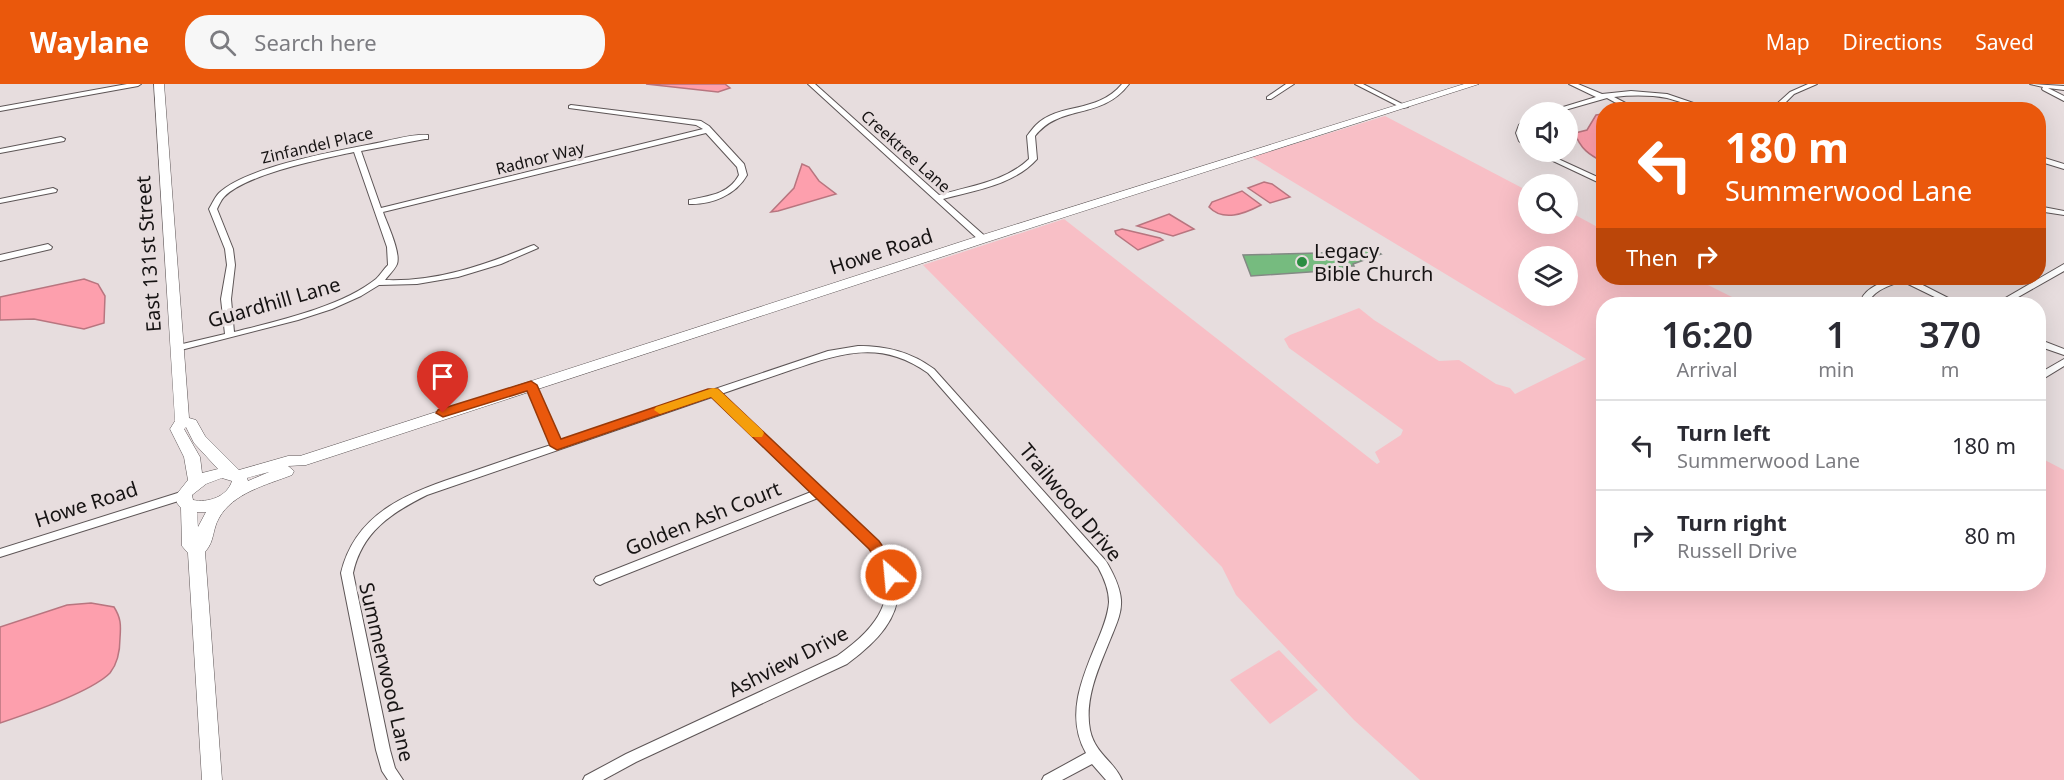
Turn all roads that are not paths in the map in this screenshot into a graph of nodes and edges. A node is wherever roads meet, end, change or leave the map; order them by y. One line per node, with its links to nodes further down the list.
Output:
1 (138, 84): 13 (street)
2 (159, 84): 57 (street, East 131st Street)
3 (811, 84): 36 (street, Creektree Lane)
4 (1126, 84): 36 (street)
5 (1291, 84): 17 (street)
6 (1358, 84): 24 (street)
7 (1474, 84): 24 (street, Howe Road)
8 (1572, 84): 16 (street)
9 (1588, 84): 16 (street)
10 (1794, 84): 14 (street)
11 (1814, 84): 14 (street)
12 (2035, 84): 15 (street); 18 (street)
13 (112, 86): 25 (street)
14 (1803, 87): 21 (street)
15 (2064, 88)
16 (1605, 95): 19 (street); 20 (street); 22 (street)
17 (1269, 98)
18 (2064, 99)
19 (1619, 102)
20 (1692, 102)
21 (1782, 102)
22 (1578, 104)
23 (571, 106): 26 (street)
24 (1404, 107): 42 (street, Howe Road)
25 (0, 109)
26 (708, 130): 38 (street); 40 (street, Radnor Way)
27 (426, 137): 29 (street, Zinfandel Place)
28 (61, 139): 30 (street)
29 (357, 150): 40 (street, Guardhill Lane); 55 (street, Zinfandel Place)
30 (0, 151)
31 (2046, 161): 33 (street)
32 (1559, 162): 34 (street)
33 (2064, 167)
34 (1596, 179)
35 (53, 190): 37 (street)
36 (938, 198): 42 (street, Creektree Lane)
37 (0, 201)
38 (692, 202)
39 (2046, 210): 41 (street)
40 (378, 212): 48 (street, Guardhill Lane)
41 (2064, 213)
42 (983, 238): 62 (street, Howe Road)
43 (48, 247): 45 (street)
44 (534, 248): 48 (street)
45 (0, 258)
46 (2064, 267): 47 (street)
47 (2046, 277)
48 (378, 282): 55 (street, Guardhill Lane)
49 (1888, 285): 52 (street)
50 (1916, 285): 53 (street)
51 (2033, 285): 54 (street)
52 (1866, 297)
53 (1941, 297)
54 (2012, 297)
55 (230, 334): 57 (street, Guardhill Lane)
56 (2046, 345): 59 (street)
57 (177, 348): 64 (street, East 131st Street)
58 (898, 352): 63 (street, Summerwood Lane); 74 (street, Trailwood Drive)
59 (2064, 352)
60 (2064, 362): 61 (street)
61 (2046, 374)
62 (531, 385): 65 (street); 66 (street, Howe Road)
63 (713, 392): 65 (street, Summerwood Lane); 68 (street, Ashview Drive)
64 (182, 421): 66 (street); 67 (street, East 131st Street)
65 (557, 446): 76 (street, Summerwood Lane)
66 (234, 480): 67 (street); 70 (street)
67 (196, 482): 69 (street)
68 (819, 493): 73 (street, Golden Ash Court); 77 (street, Ashview Drive)
69 (187, 501): 70 (street); 71 (street); 72 (street, Howe Road)
70 (219, 503): 71 (street)
71 (196, 550): 75 (street)
72 (0, 553)
73 (600, 580)
74 (1093, 756): 78 (street); 79 (street, Trailwood Drive)
75 (212, 780)
76 (396, 780)
77 (590, 780)
78 (1049, 780)
79 (1114, 780)

